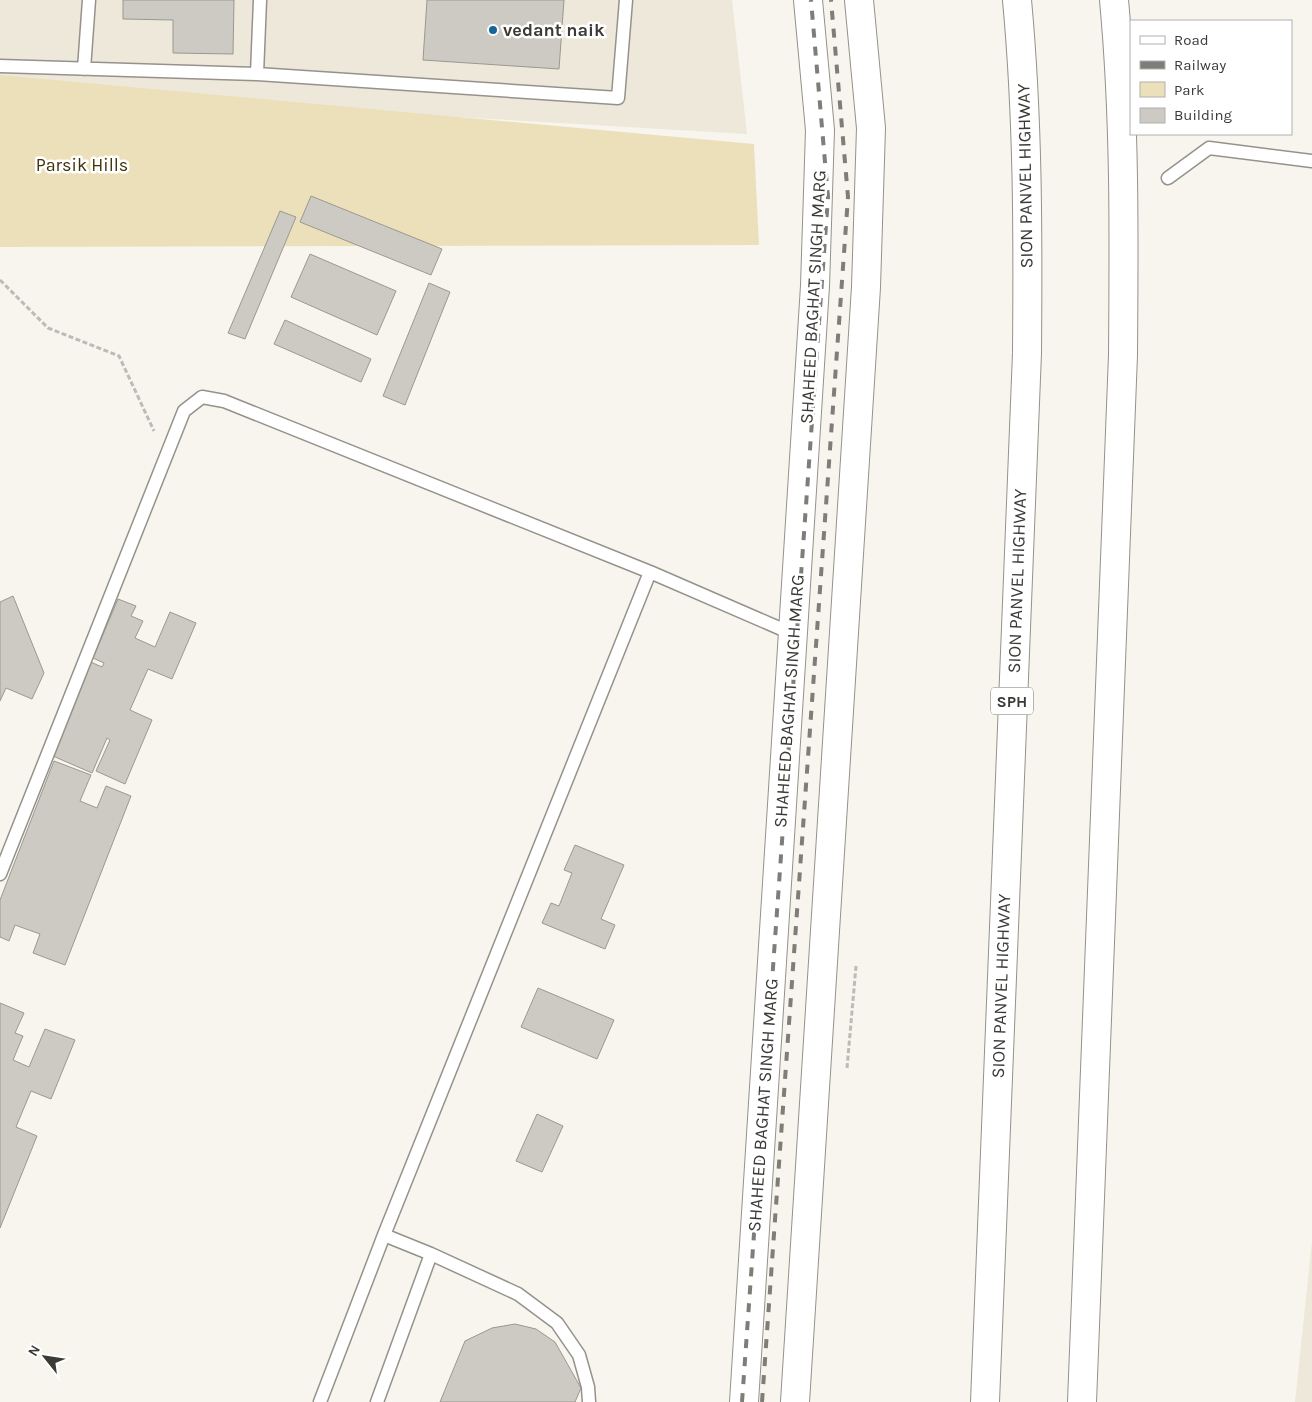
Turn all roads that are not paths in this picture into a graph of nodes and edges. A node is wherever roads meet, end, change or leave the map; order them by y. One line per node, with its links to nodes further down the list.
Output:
1 (89, 0): 9 (lane)
2 (260, 0): 10 (lane)
3 (626, 0): 10 (lane)
4 (808, 0): 14 (main road, SHAHEED BAGHAT SINGH MARG)
5 (859, 0): 22 (main road)
6 (1017, 0): 23 (main road, SION PANVEL HIGHWAY / SPH)
7 (1114, 0): 24 (main road)
8 (0, 66): 9 (lane)
9 (84, 69): 10 (lane)
10 (257, 74)
11 (1312, 161): 12 (lane)
12 (1168, 178)
13 (650, 572): 14 (lane); 15 (lane); 16 (lane)
14 (793, 634): 21 (main road, SHAHEED BAGHAT SINGH MARG)
15 (0, 874)
16 (384, 1235): 17 (lane); 18 (lane)
17 (431, 1254): 19 (lane); 20 (lane)
18 (320, 1402)
19 (377, 1402)
20 (589, 1402)
21 (744, 1402)
22 (795, 1402)
23 (985, 1402)
24 (1082, 1402)

